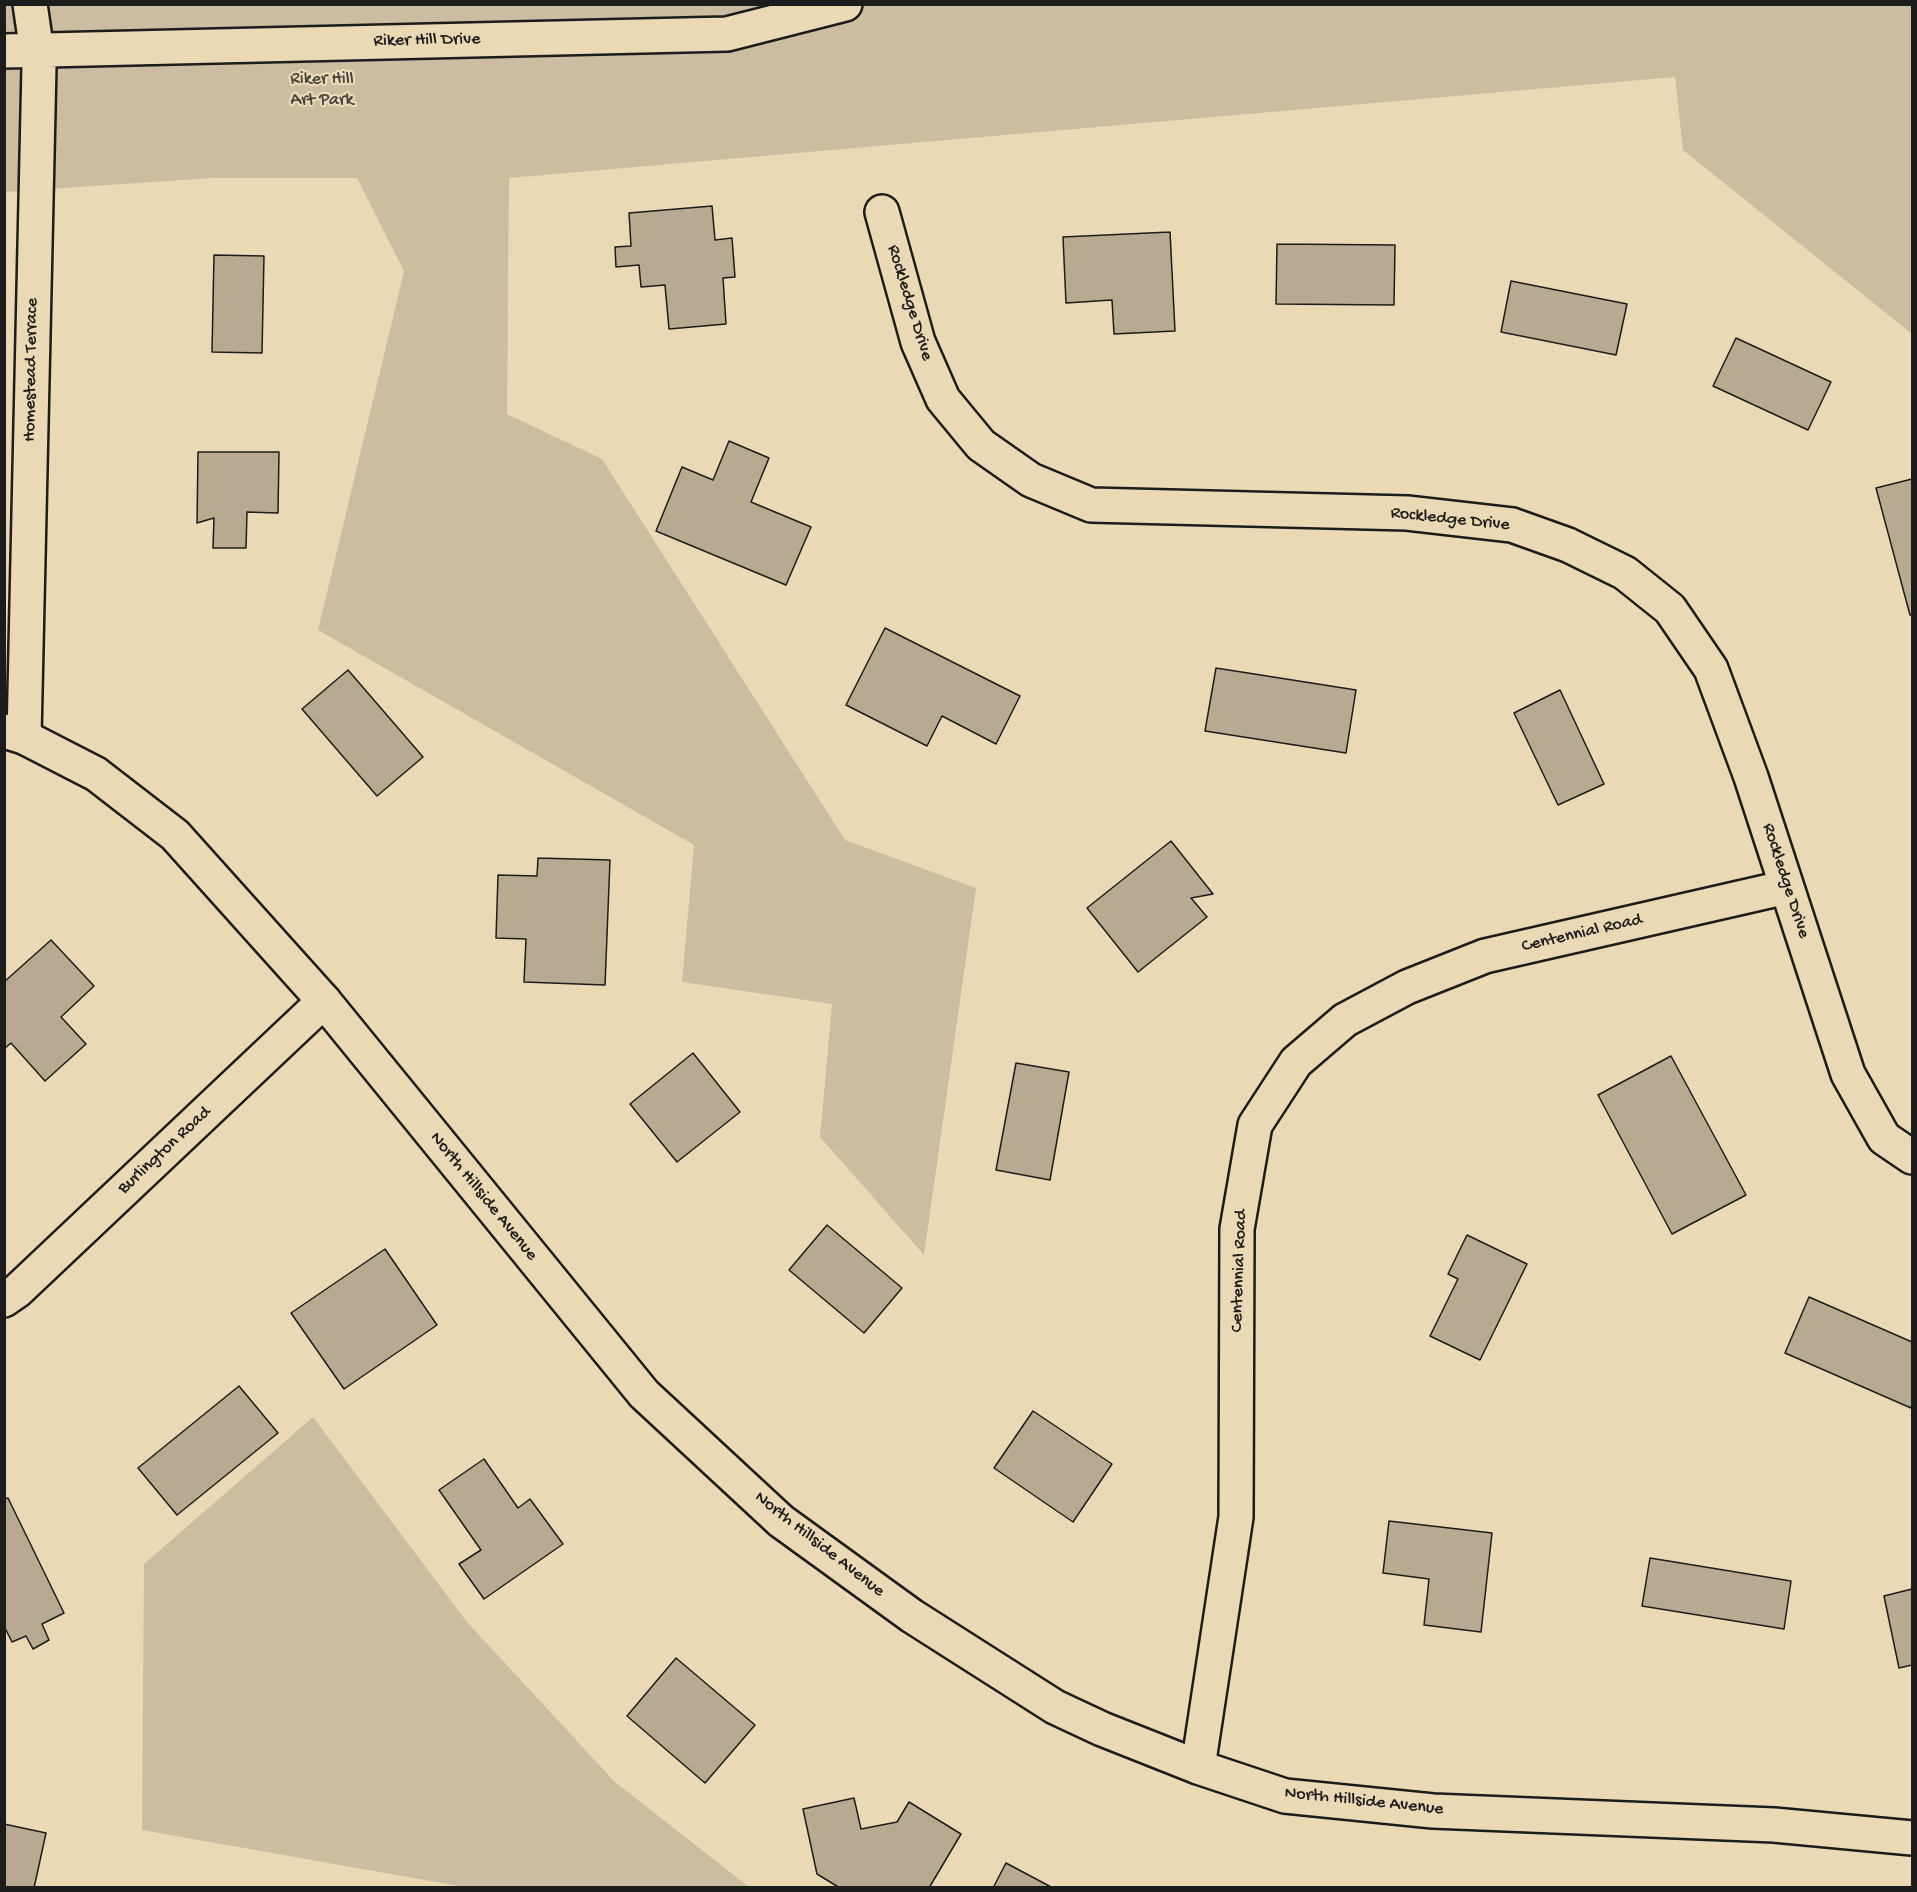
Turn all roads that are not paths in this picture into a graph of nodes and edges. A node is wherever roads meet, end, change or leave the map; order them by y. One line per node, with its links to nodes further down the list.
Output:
1 (30, 4): 4 (street, Homestead Terrace)
2 (845, 4): 4 (street, Riker Hill Drive)
3 (4, 51): 4 (street, Riker Hill Drive)
4 (37, 51): 6 (street, Homestead Terrace)
5 (882, 212): 7 (street, Rockledge Drive)
6 (14, 734): 8 (street, North Hillside Avenue)
7 (1787, 887): 9 (street, Rockledge Drive); 11 (street, Centennial Road)
8 (324, 1001): 10 (street, Burlington Road); 11 (street, North Hillside Avenue)
9 (1912, 1157)
10 (4, 1300)
11 (1198, 1767): 12 (street, North Hillside Avenue)
12 (1912, 1838)

